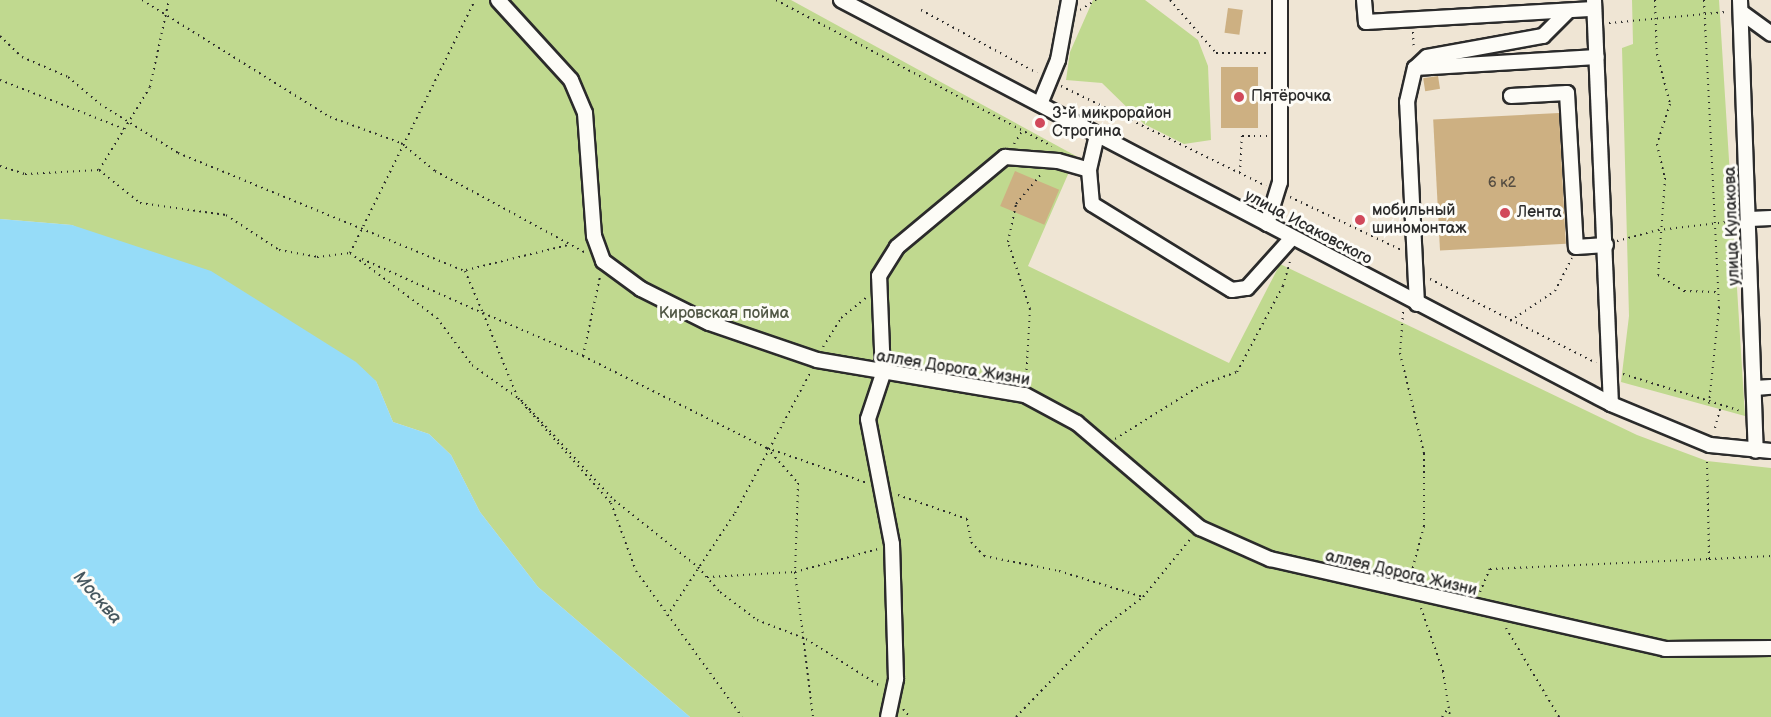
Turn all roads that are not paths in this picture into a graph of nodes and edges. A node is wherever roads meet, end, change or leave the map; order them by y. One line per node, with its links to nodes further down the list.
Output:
1 (498, 0): 22 (street, аллея Дорога Жизни)
2 (841, 0): 13 (street, улица Исаковского)
3 (1069, 0): 13 (street)
4 (1280, 0): 18 (street)
5 (1364, 0): 8 (street)
6 (1594, 5): 8 (street); 10 (street)
7 (1740, 6): 9 (street); 17 (street, улица Кулакова)
8 (1568, 11): 11 (street)
9 (1771, 34)
10 (1597, 57): 11 (street); 20 (street)
11 (1415, 68): 21 (street)
12 (1511, 96): 20 (street)
13 (1040, 104): 14 (street, улица Исаковского)
14 (1097, 135): 15 (street); 18 (street, улица Исаковского)
15 (1089, 170): 19 (street); 22 (street)
16 (1771, 218): 17 (street)
17 (1750, 219): 24 (street, улица Кулакова)
18 (1267, 224): 19 (street, улица Исаковского)
19 (1291, 240): 21 (street, улица Исаковского)
20 (1606, 245): 25 (street)
21 (1417, 304): 25 (street, улица Исаковского)
22 (883, 374): 28 (street, аллея Дорога Жизни); 29 (street)
23 (1771, 387): 24 (street)
24 (1755, 388): 27 (street, улица Кулакова)
25 (1611, 404): 27 (street, улица Исаковского)
26 (1771, 451): 27 (street, улица Исаковского)
27 (1756, 452)
28 (1771, 648)
29 (888, 717)

